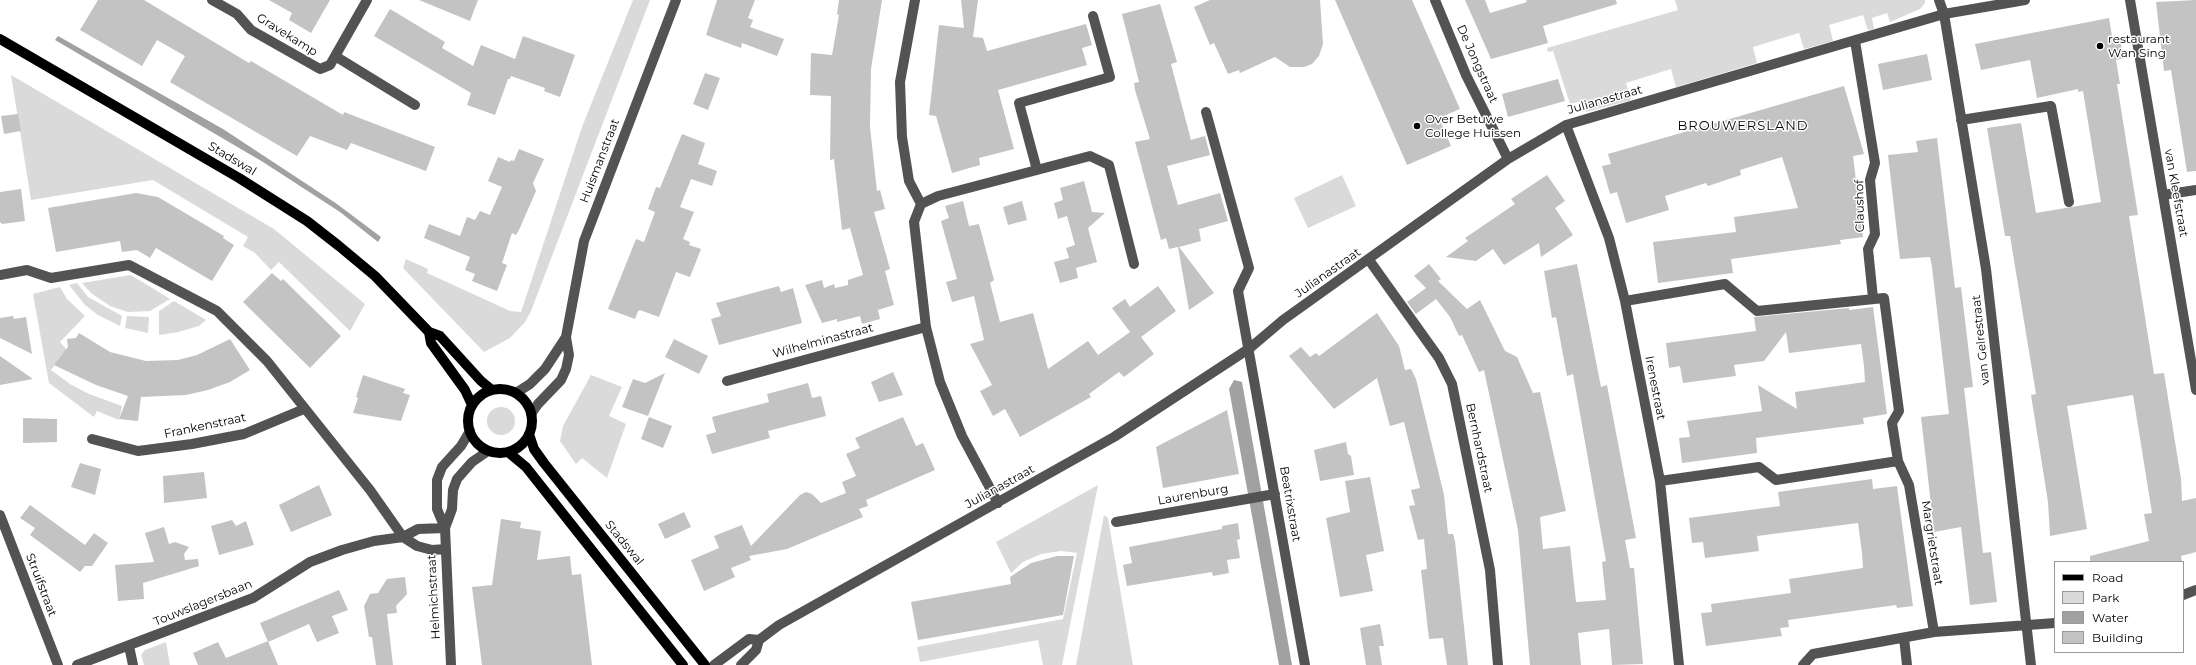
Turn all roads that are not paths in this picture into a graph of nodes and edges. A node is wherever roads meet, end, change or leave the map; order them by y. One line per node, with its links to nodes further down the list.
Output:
1 (212, 0): 13 (street, Gravekamp)
2 (367, 0): 13 (street, Gravekamp)
3 (676, 0): 31 (street, Huismanstraat)
4 (915, 0): 23 (street)
5 (1435, 0): 18 (street, De Jongstraat)
6 (1939, 0): 9 (street, van Gelrestraat)
7 (2025, 0): 9 (street, Julianastraat)
8 (2130, 0): 21 (street, van Kleefstraat)
9 (1944, 14): 12 (street, Julianastraat); 16 (street, van Gelrestraat)
10 (1093, 16): 19 (street)
11 (0, 39): 30 (main road, Stadswal)
12 (1855, 41): 17 (street, Julianastraat); 27 (street, Claushof)
13 (335, 56): 14 (street)
14 (414, 104)
15 (1206, 112): 32 (street)
16 (1961, 120): 22 (street); 57 (street, van Gelrestraat)
17 (1566, 125): 18 (street, Julianastraat); 28 (street, Irenestraat)
18 (1508, 159): 24 (street, Julianastraat)
19 (1037, 170): 23 (street); 25 (street)
20 (2196, 190): 21 (street)
21 (2164, 195): 35 (street, van Kleefstraat)
22 (2069, 202)
23 (921, 204): 29 (street)
24 (1369, 260): 32 (street, Julianastraat); 71 (street, Bernhardstraat)
25 (1134, 264)
26 (0, 275): 38 (street)
27 (1874, 298): 28 (street); 45 (street, Margrietstraat)
28 (1625, 301): 46 (street, Irenestraat)
29 (926, 327): 33 (street, Wilhelminastraat); 48 (street)
30 (429, 332): 34 (main road, Stadswal); 37 (main road, Stadswal)
31 (566, 337): 36 (street, Huismanstraat); 39 (street, Huismanstraat)
32 (1250, 348): 47 (street, Beatrixstraat); 48 (street, Julianastraat)
33 (727, 381)
34 (492, 390): 36 (main road); 37 (main road)
35 (2196, 390)
36 (516, 393): 39 (main road)
37 (472, 405): 40 (main road)
38 (304, 409): 42 (street, Frankenstraat); 52 (street)
39 (531, 414): 41 (main road)
40 (470, 431): 43 (main road); 51 (street, Helmichstraat)
41 (529, 434): 44 (main road); 67 (main road, Stadswal)
42 (92, 440)
43 (488, 450): 44 (main road); 51 (street, Helmichstraat)
44 (508, 452): 66 (main road)
45 (1898, 461): 46 (street); 58 (street, Margrietstraat)
46 (1660, 481): 72 (street, Irenestraat)
47 (1275, 494): 50 (street, Laurenburg); 70 (street, Beatrixstraat)
48 (998, 503): 60 (street, Julianastraat)
49 (0, 515): 62 (street, Struifstraat)
50 (1116, 522)
51 (445, 528): 52 (street, Touwslagersbaan); 53 (street, Helmichstraat)
52 (403, 537): 53 (street); 61 (street, Touwslagersbaan)
53 (445, 549): 65 (street, Helmichstraat)
54 (2196, 590): 55 (street)
55 (2184, 595)
56 (2054, 623): 57 (street)
57 (2028, 626): 58 (street); 75 (street, van Gelrestraat)
58 (1934, 632): 59 (street)
59 (1904, 638): 73 (street); 74 (street)
60 (759, 640): 68 (street, Julianastraat); 69 (street, Julianastraat)
61 (128, 646): 63 (street, Touwslagersbaan); 64 (street)
62 (58, 665)
63 (77, 665)
64 (133, 665)
65 (451, 665)
66 (683, 665)
67 (705, 665)
68 (714, 665)
69 (741, 665)
70 (1305, 665)
71 (1498, 665)
72 (1679, 665)
73 (1803, 665)
74 (1907, 665)
75 (2031, 665)

